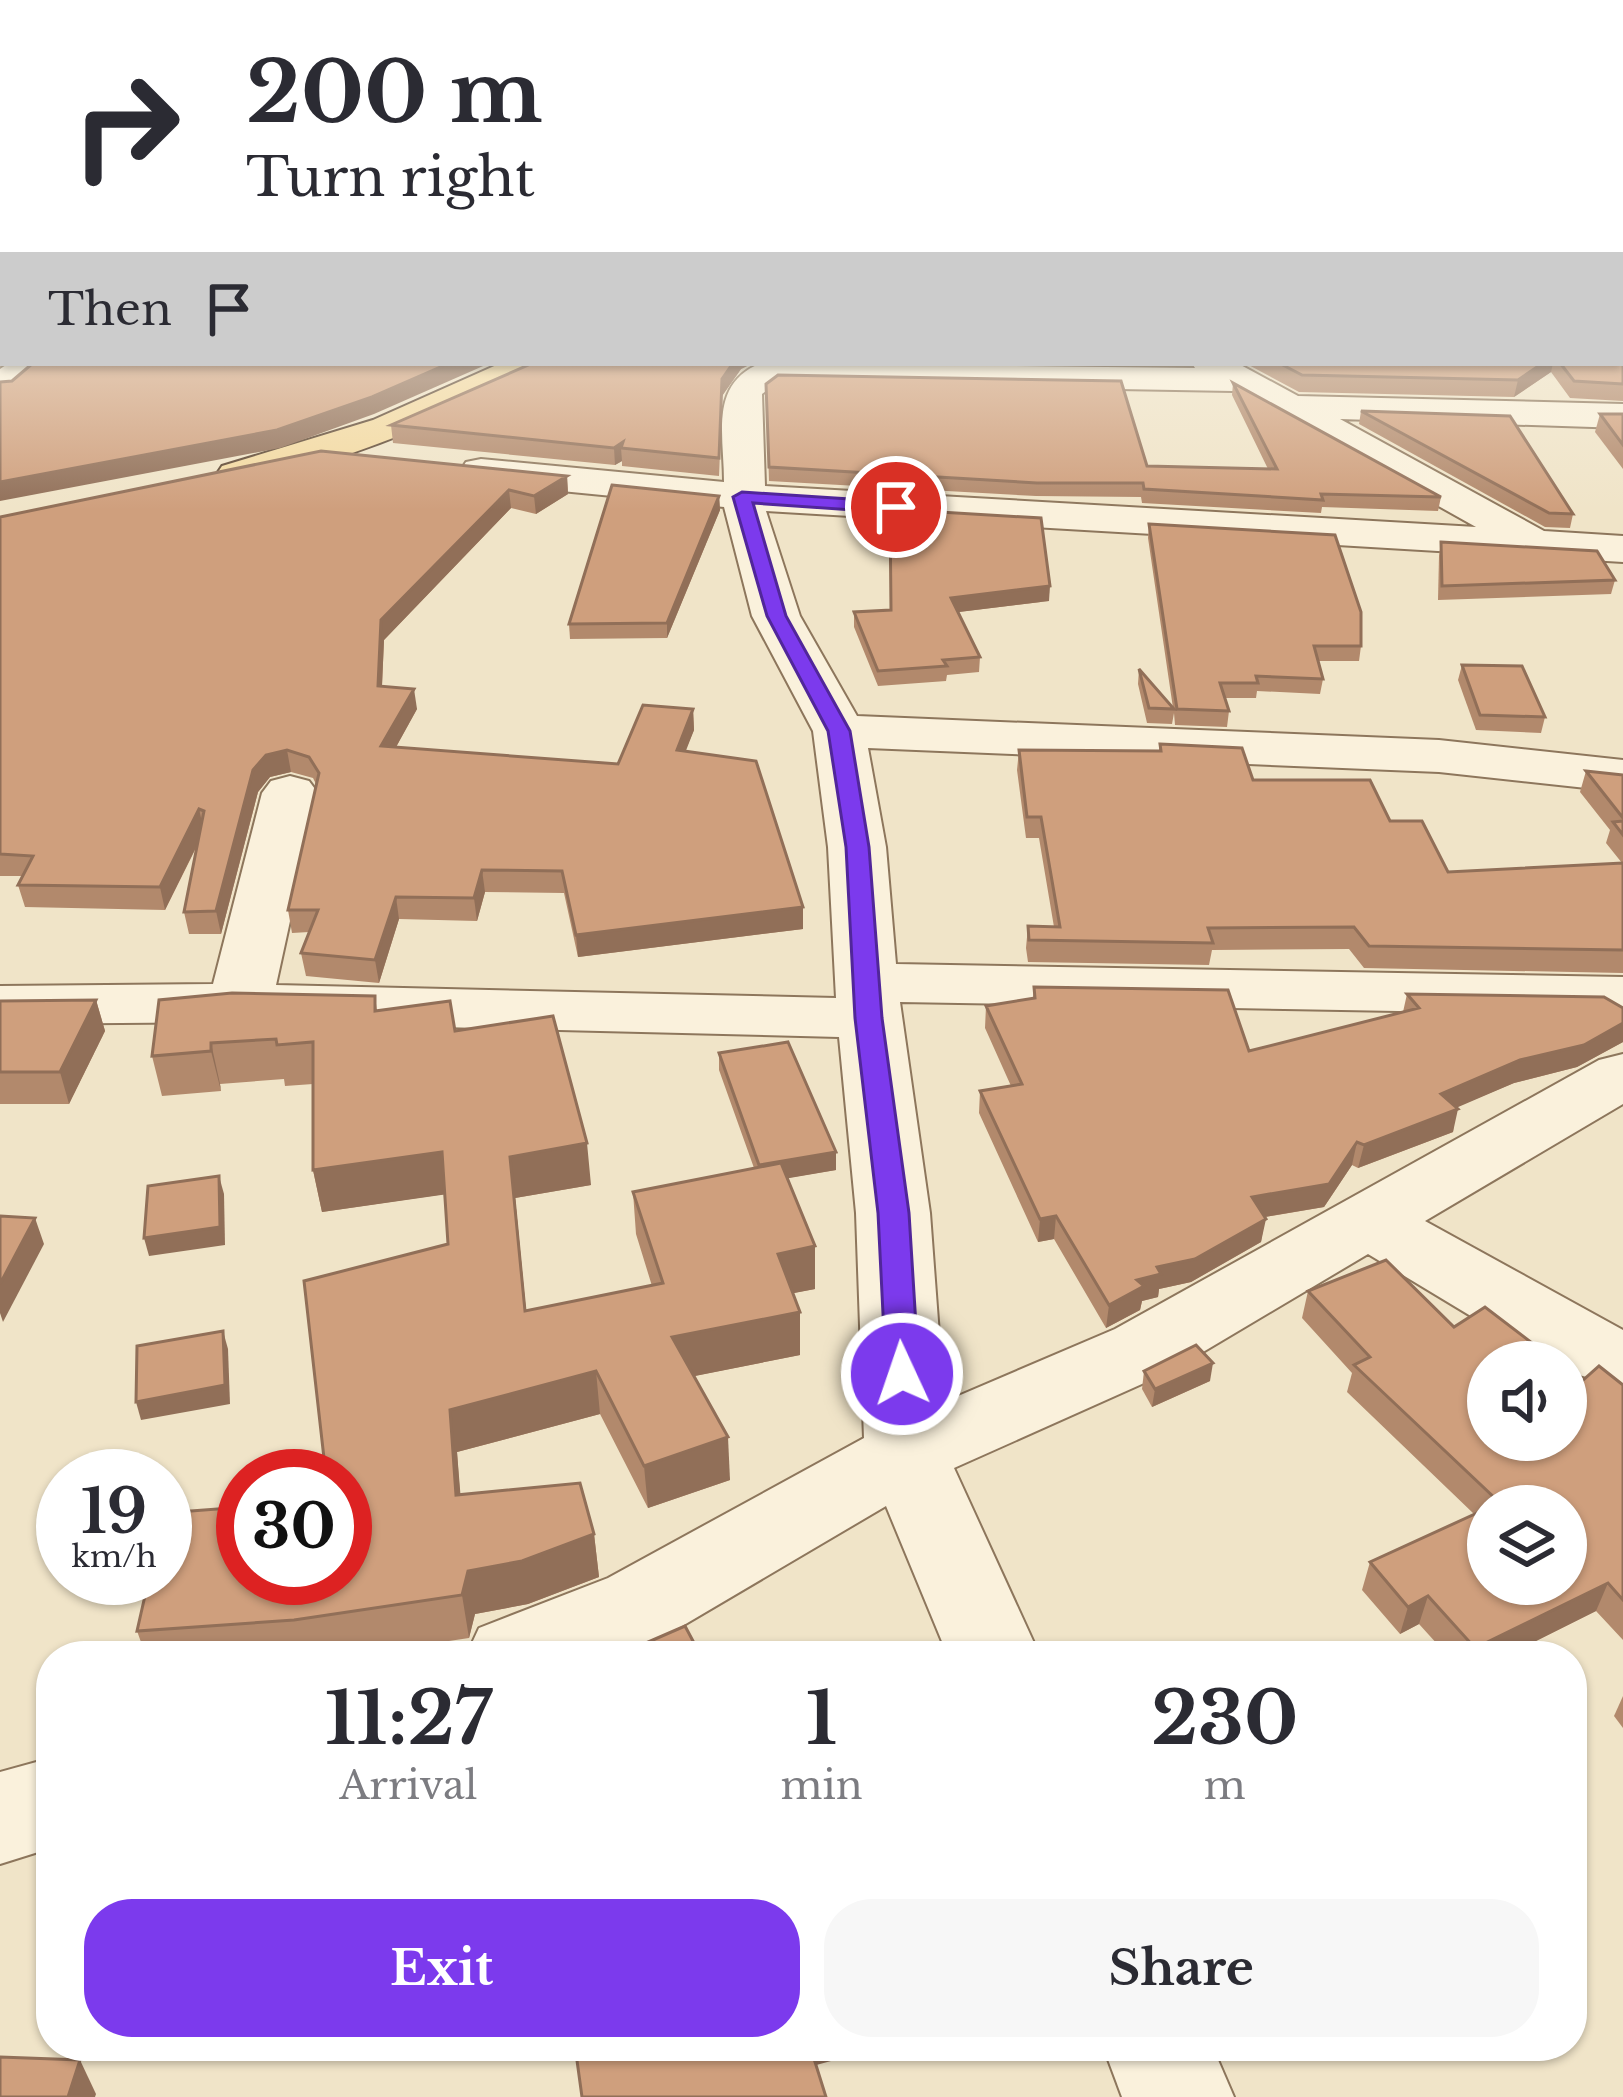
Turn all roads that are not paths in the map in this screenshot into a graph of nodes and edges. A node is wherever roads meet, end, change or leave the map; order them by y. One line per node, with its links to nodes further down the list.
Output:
1 (30, 366): 4 (street)
2 (524, 366): 6 (main road)
3 (1248, 383): 5 (street); 8 (street); 9 (street)
4 (0, 386)
5 (1623, 416)
6 (322, 452): 7 (main road); 8 (street)
7 (198, 483)
8 (742, 497): 9 (street); 11 (street)
9 (1538, 544): 10 (street)
10 (1614, 567)
11 (839, 731): 12 (street); 15 (street)
12 (1623, 776)
13 (290, 793): 16 (street)
14 (1623, 996): 15 (street)
15 (868, 1000): 16 (street); 21 (street)
16 (240, 1003): 17 (street)
17 (0, 1005)
18 (1623, 1075): 19 (street)
19 (1368, 1221): 20 (street); 21 (street)
20 (1623, 1359)
21 (907, 1454): 22 (street); 23 (street)
22 (550, 1641)
23 (988, 1641)
24 (36, 1807): 25 (street)
25 (0, 1818)
26 (1163, 2061): 27 (street)
27 (1178, 2097)

